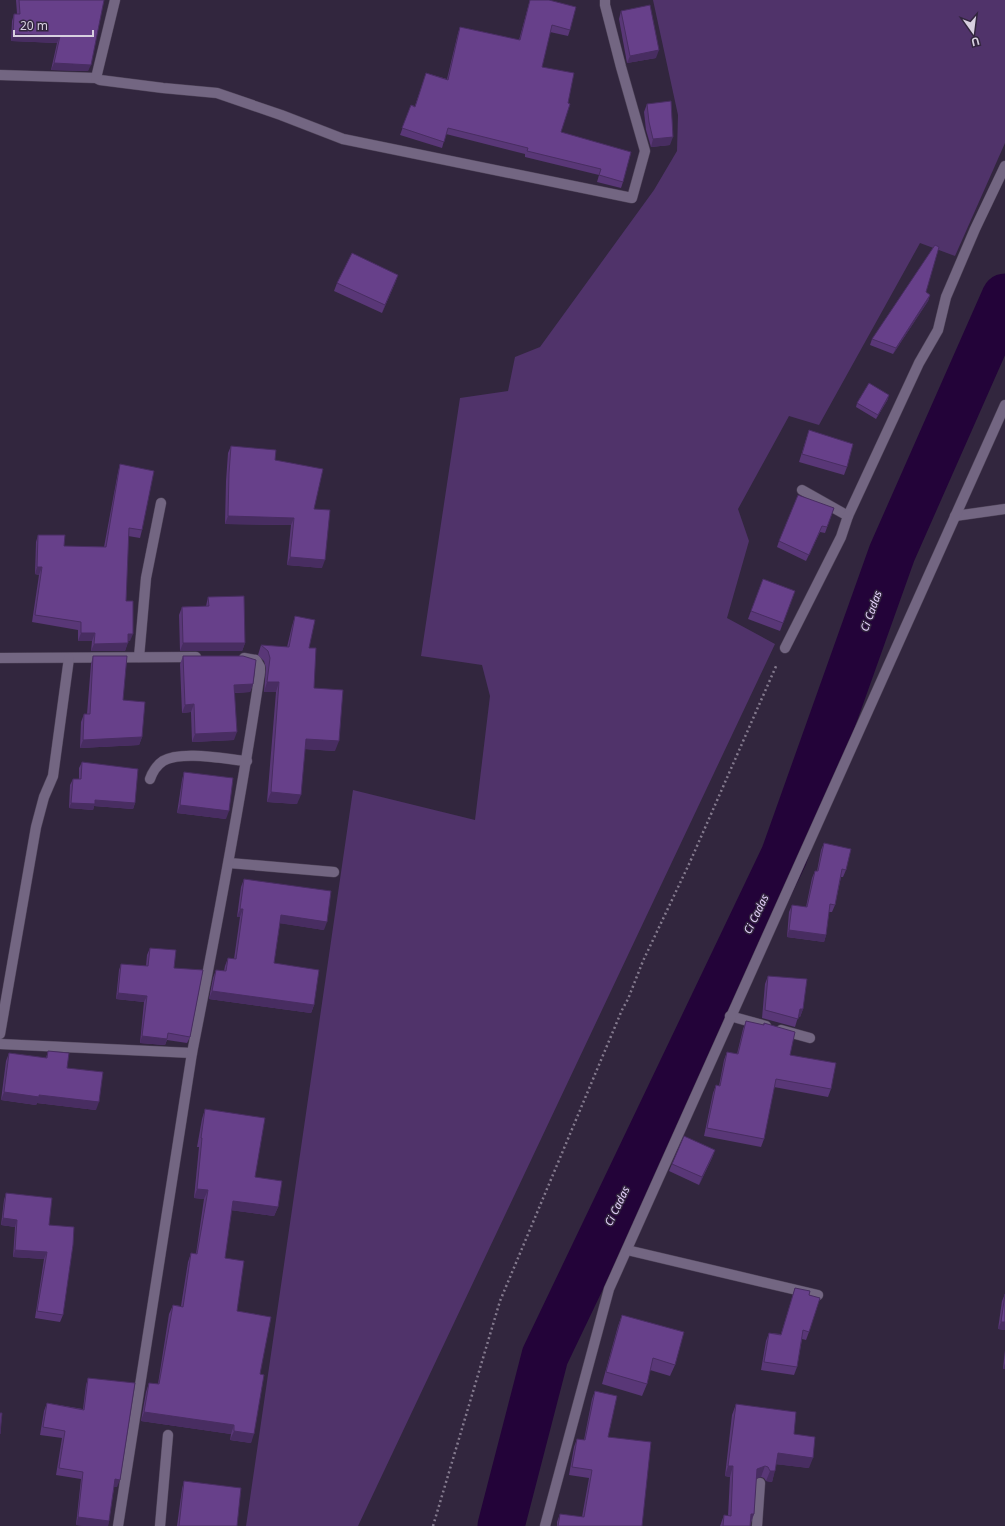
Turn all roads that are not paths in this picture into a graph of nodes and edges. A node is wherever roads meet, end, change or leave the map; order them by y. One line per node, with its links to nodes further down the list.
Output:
1 (115, 0): 4 (street)
2 (605, 0): 4 (street)
3 (0, 75): 4 (street)
4 (96, 78)
5 (1005, 166): 10 (street)
6 (1005, 405): 11 (street)
7 (802, 490): 10 (street)
8 (161, 503): 13 (street)
9 (1005, 509): 11 (street)
10 (848, 516): 12 (street)
11 (955, 516): 22 (street)
12 (785, 648)
13 (140, 657): 14 (street); 17 (street)
14 (202, 657)
15 (234, 657): 18 (street)
16 (0, 658): 17 (street)
17 (69, 658): 23 (street)
18 (247, 761): 19 (street); 20 (street)
19 (150, 779)
20 (229, 863): 21 (street); 26 (street)
21 (334, 872)
22 (730, 1016): 24 (street); 27 (street)
23 (0, 1034)
24 (810, 1038)
25 (0, 1044): 26 (street)
26 (192, 1053): 31 (street)
27 (627, 1250): 28 (street); 33 (street)
28 (818, 1295)
29 (168, 1435): 32 (street)
30 (760, 1483): 34 (street)
31 (118, 1526)
32 (160, 1526)
33 (545, 1526)
34 (757, 1526)

